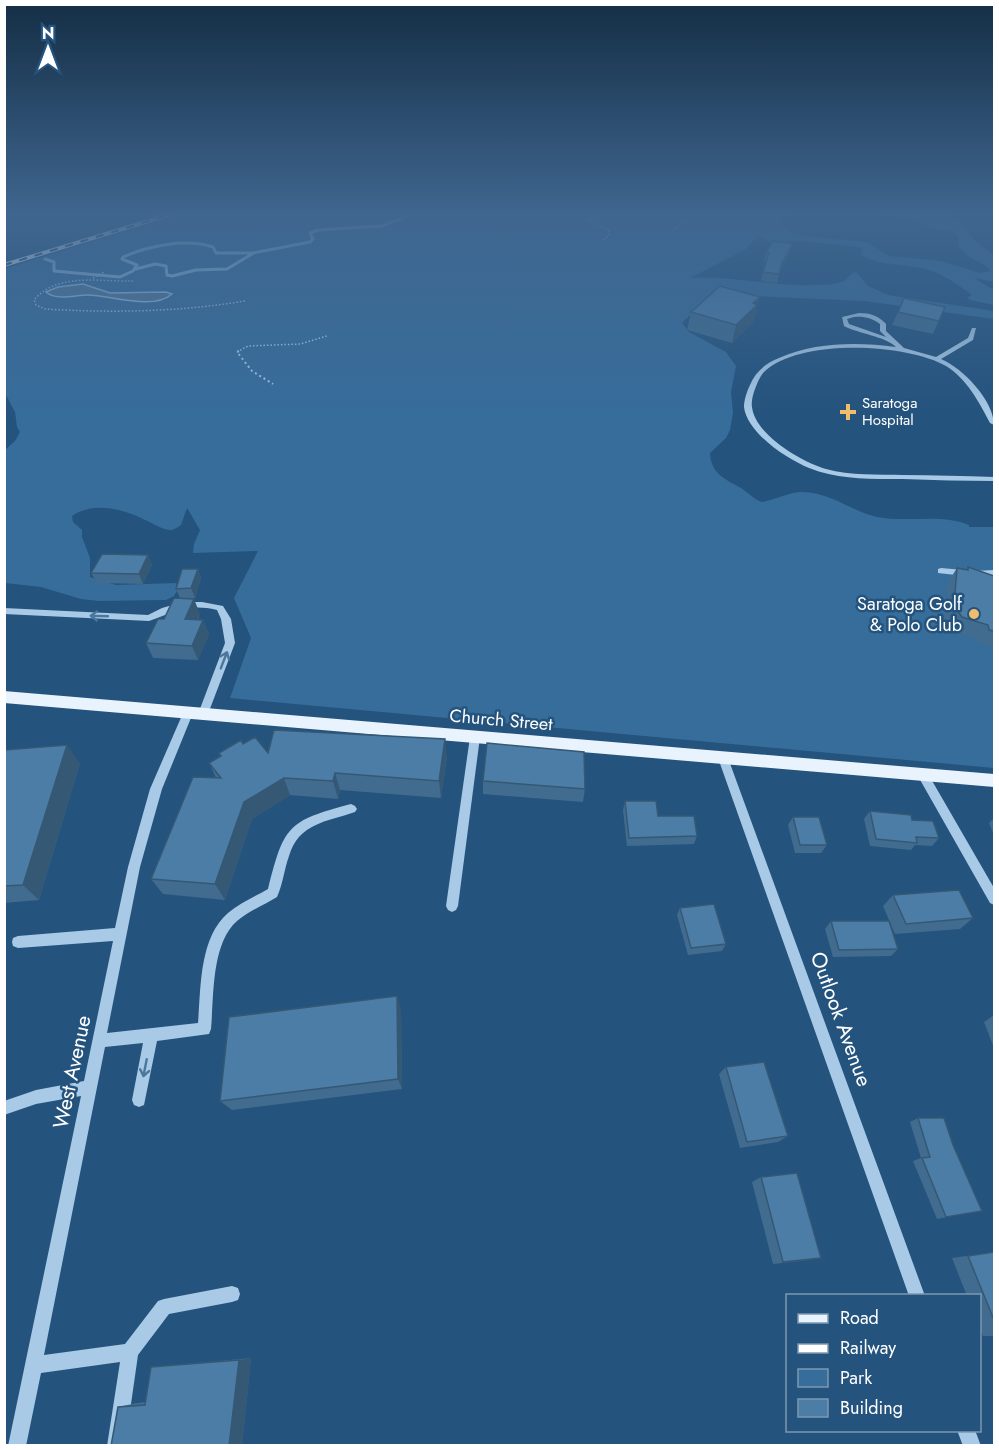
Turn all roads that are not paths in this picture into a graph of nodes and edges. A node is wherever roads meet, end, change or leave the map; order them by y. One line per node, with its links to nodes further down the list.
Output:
1 (974, 329): 4 (street)
2 (891, 341): 2 (street); 3 (street)
3 (904, 349): 4 (street); 6 (street)
4 (937, 359): 5 (street)
5 (994, 423)
6 (994, 478)
7 (941, 571): 8 (street)
8 (994, 573)
9 (4, 611): 11 (street, West Avenue, one-way to 9)
10 (7, 698): 11 (main road, Church Street)
11 (195, 714): 12 (main road, Church Street); 19 (street, West Avenue)
12 (475, 737): 13 (main road, Church Street); 18 (street)
13 (723, 758): 14 (main road, Church Street); 27 (street, Outlook Avenue)
14 (923, 775): 15 (main road, Church Street); 17 (street)
15 (994, 780)
16 (351, 809): 21 (street)
17 (994, 900)
18 (452, 906)
19 (121, 934): 20 (street); 22 (street, West Avenue)
20 (18, 942)
21 (151, 1035): 22 (street); 24 (street, one-way to 24)
22 (100, 1041): 23 (street, West Avenue)
23 (90, 1087): 25 (street); 29 (street, West Avenue)
24 (139, 1100)
25 (4, 1108)
26 (232, 1294): 28 (street)
27 (916, 1294)
28 (130, 1352): 29 (street); 32 (street)
29 (33, 1365): 31 (street, West Avenue)
30 (966, 1432): 33 (street)
31 (17, 1446)
32 (116, 1446)
33 (972, 1446)

